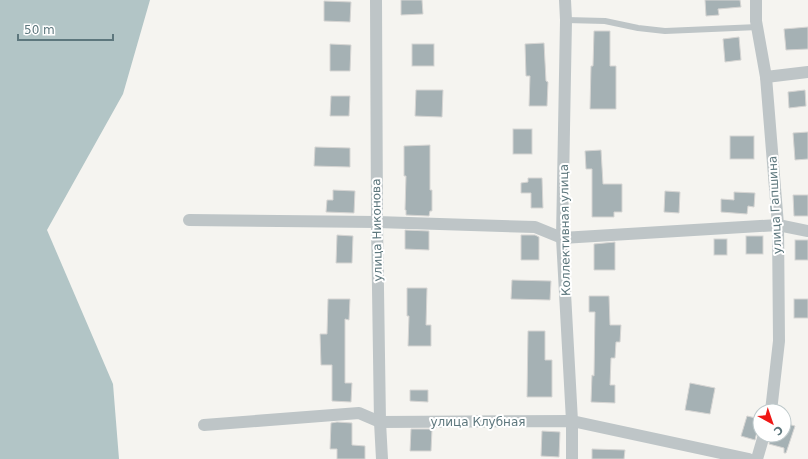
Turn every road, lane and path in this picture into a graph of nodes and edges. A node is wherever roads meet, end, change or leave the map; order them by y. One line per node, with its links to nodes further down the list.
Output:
1 (376, 0): 9 (street, улица Никонова)
2 (564, 0): 4 (street, Коллективная улица)
3 (756, 0): 5 (street, улица Гапшина)
4 (566, 20): 5 (lane); 12 (street, Коллективная улица)
5 (758, 27): 7 (street, улица Гапшина)
6 (808, 72): 7 (street)
7 (766, 77): 10 (street, улица Гапшина)
8 (188, 220): 9 (street)
9 (377, 222): 12 (street); 15 (street, улица Никонова)
10 (778, 224): 11 (street); 12 (street); 13 (street, улица Гапшина)
11 (808, 231)
12 (562, 238): 14 (street, Коллективная улица)
13 (772, 403)
14 (572, 421): 15 (street, улица Клубная); 19 (street, Коллективная улица); 20 (street, улица Клубная)
15 (380, 422): 16 (street, улица Клубная); 18 (street, улица Никонова)
16 (204, 425)
17 (762, 443): 21 (street)
18 (382, 459)
19 (572, 459)
20 (749, 459)
21 (757, 459)

